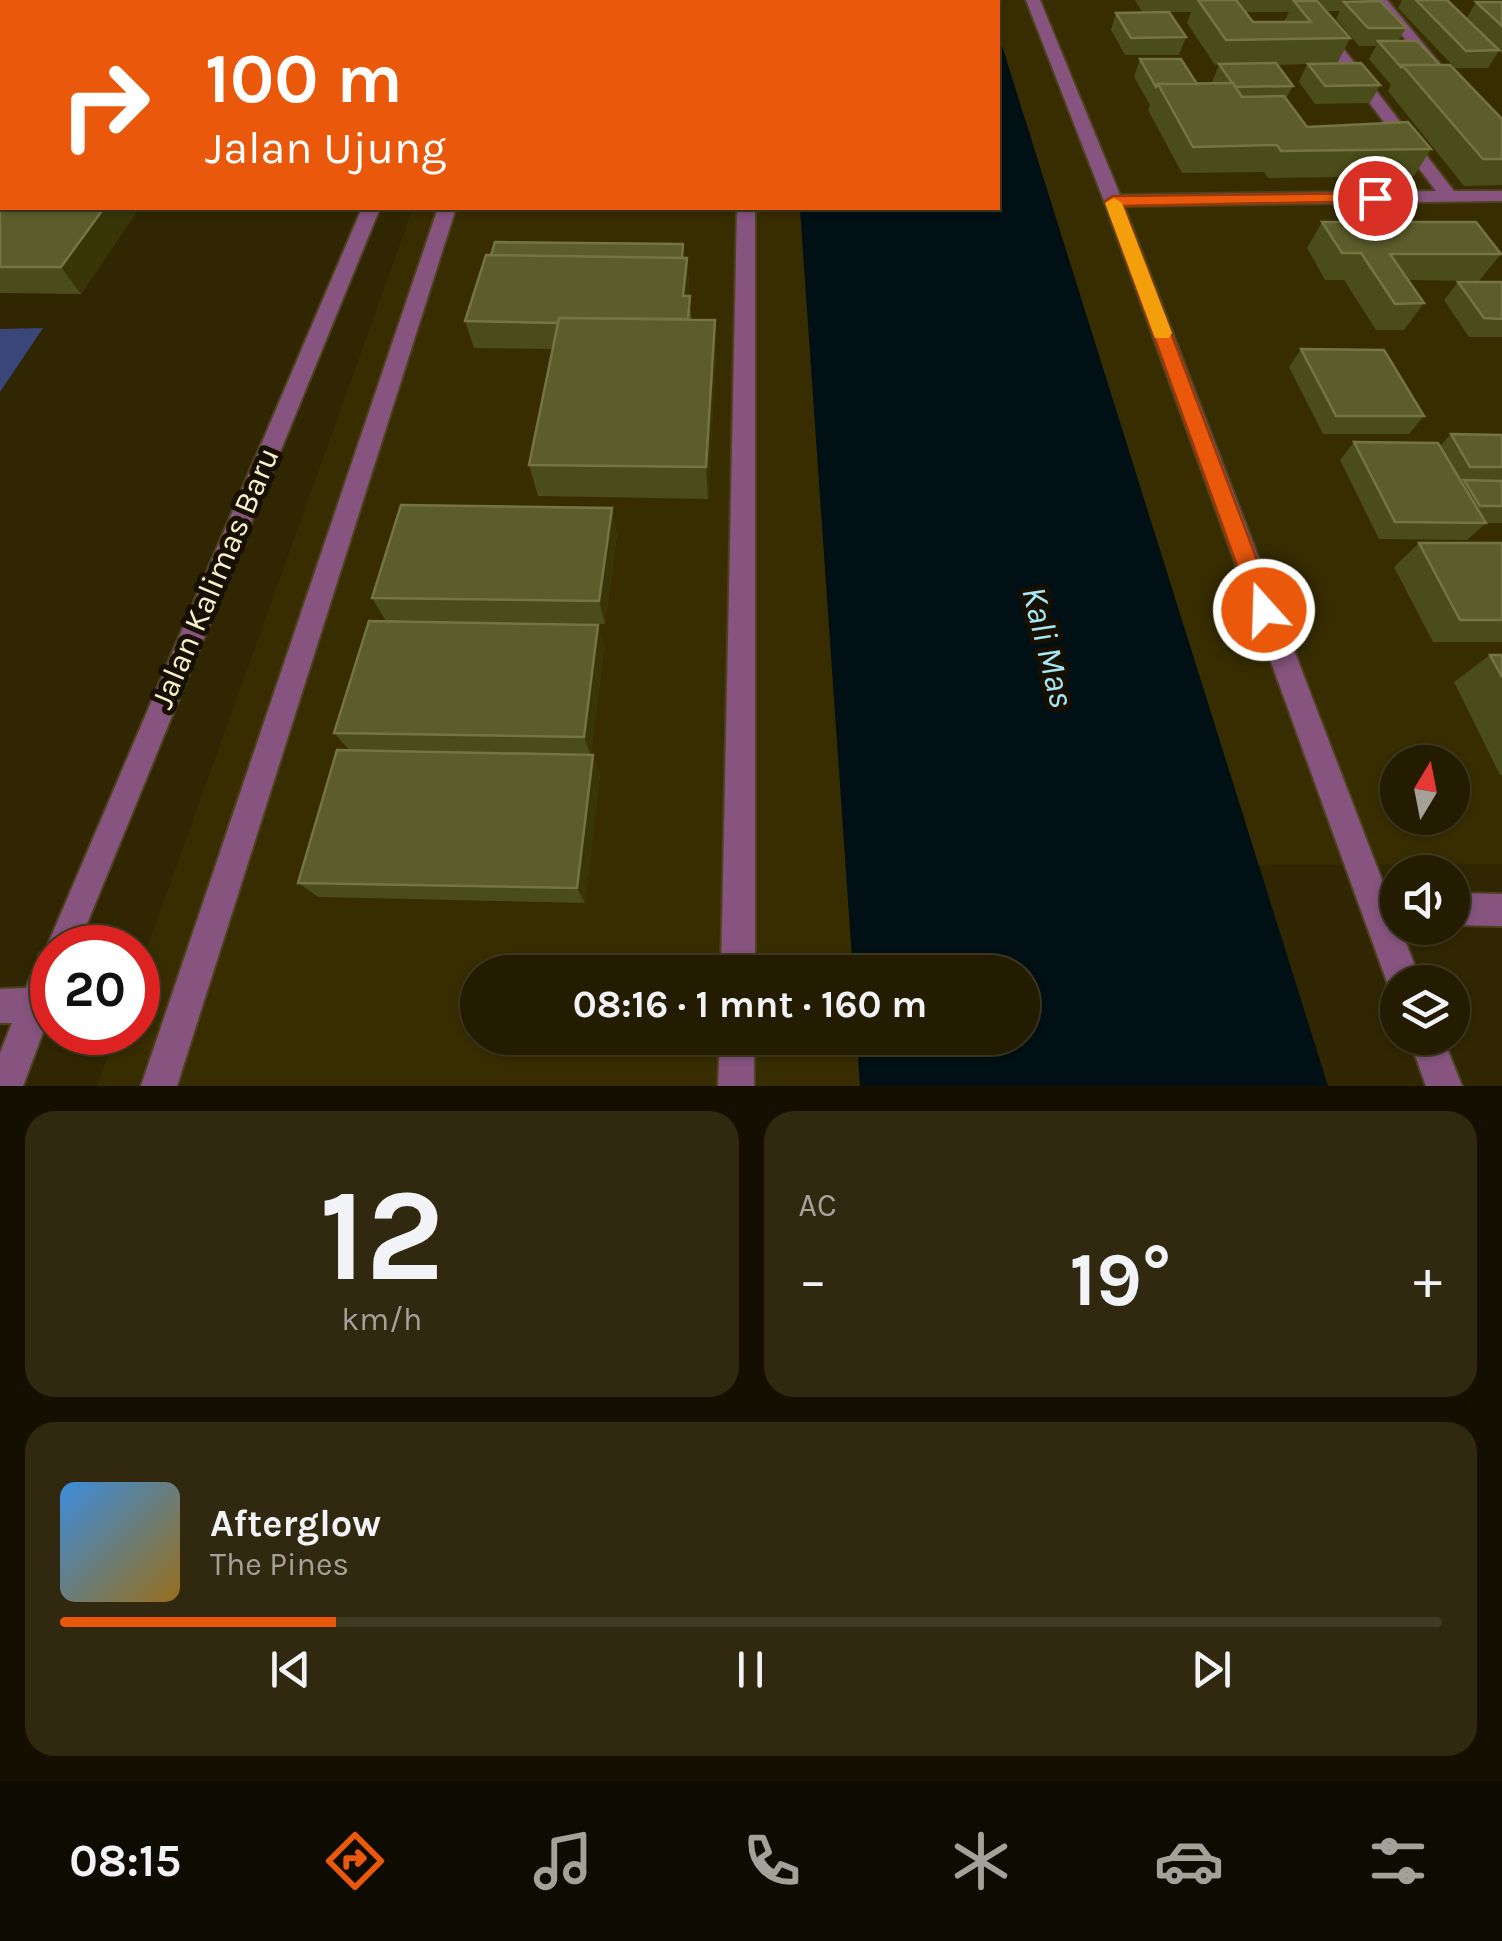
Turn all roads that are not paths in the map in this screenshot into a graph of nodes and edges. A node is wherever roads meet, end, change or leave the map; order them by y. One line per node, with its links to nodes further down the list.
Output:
1 (1033, 0): 7 (street)
2 (1380, 0): 4 (street)
3 (1314, 20): 6 (street)
4 (1441, 75)
5 (1502, 196): 6 (street)
6 (1450, 197): 7 (street)
7 (1113, 201): 11 (street)
8 (370, 210): 14 (street, Jalan Kalimas Baru)
9 (447, 210): 22 (street)
10 (746, 210): 15 (street)
11 (1380, 891)
12 (1470, 909): 13 (street)
13 (1502, 910)
14 (70, 925)
15 (738, 955)
16 (30, 1005): 17 (street)
17 (0, 1006)
18 (30, 1021): 21 (street)
19 (737, 1055): 23 (street)
20 (1432, 1055): 24 (street)
21 (5, 1086)
22 (158, 1086)
23 (736, 1086)
24 (1444, 1086)

